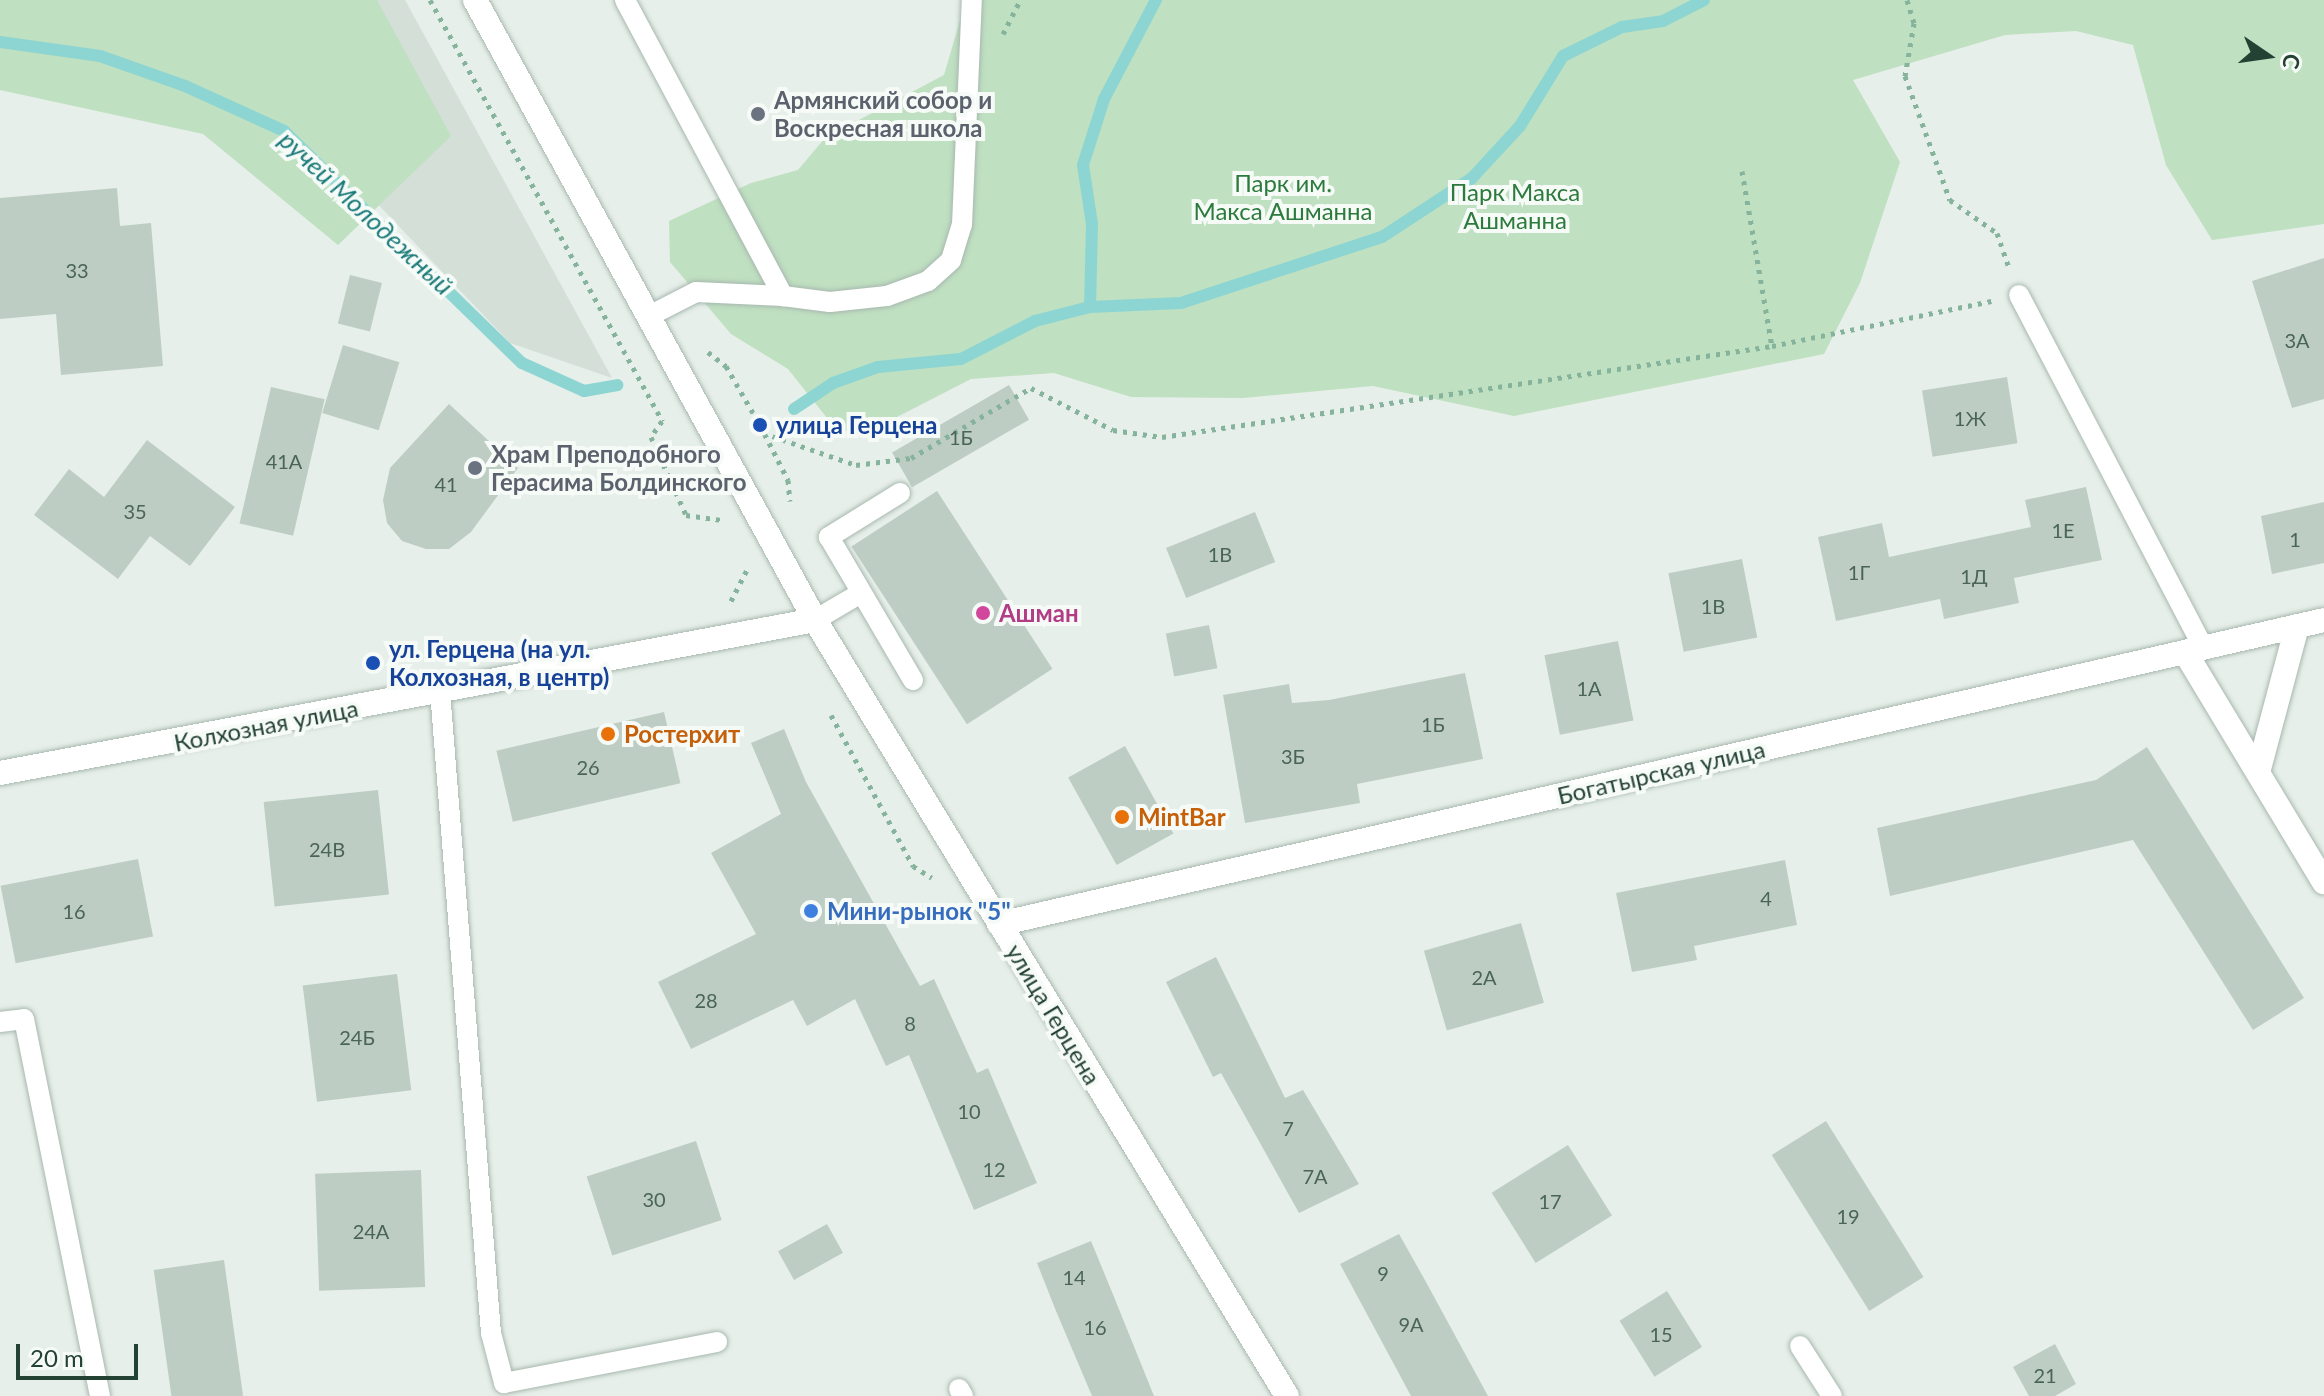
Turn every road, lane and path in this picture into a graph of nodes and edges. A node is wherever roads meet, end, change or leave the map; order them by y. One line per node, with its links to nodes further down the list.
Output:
1 (430, 0): 15 (path)
2 (475, 0): 9 (street, улица Герцена)
3 (625, 0): 8 (lane)
4 (972, 0): 8 (lane)
5 (1907, 0): 7 (path)
6 (1742, 171): 10 (path)
7 (2019, 295): 10 (path); 22 (lane)
8 (783, 296): 9 (lane)
9 (649, 316): 19 (street, улица Герцена)
10 (1772, 346): 12 (path)
11 (726, 366): 12 (path)
12 (763, 433): 13 (path)
13 (788, 480)
14 (900, 493): 17 (lane)
15 (731, 526)
16 (743, 552): 18 (path)
17 (861, 593): 19 (lane); 23 (lane)
18 (720, 612)
19 (815, 620): 24 (street, Колхозная улица); 30 (street, улица Герцена)
20 (2324, 620): 21 (street, Богатырская улица)
21 (2297, 626): 22 (street, Богатырская улица); 26 (street)
22 (2194, 650): 26 (street); 30 (street, Богатырская улица)
23 (913, 680)
24 (440, 691): 27 (street, Колхозная улица); 34 (lane)
25 (829, 711): 28 (path)
26 (2259, 769): 29 (street)
27 (0, 773)
28 (913, 866)
29 (2324, 882)
30 (999, 924): 36 (street, улица Герцена)
31 (0, 1022): 35 (lane)
32 (717, 1342): 34 (lane)
33 (1800, 1346): 37 (lane)
34 (506, 1389)
35 (100, 1396)
36 (1287, 1396)
37 (1832, 1396)

